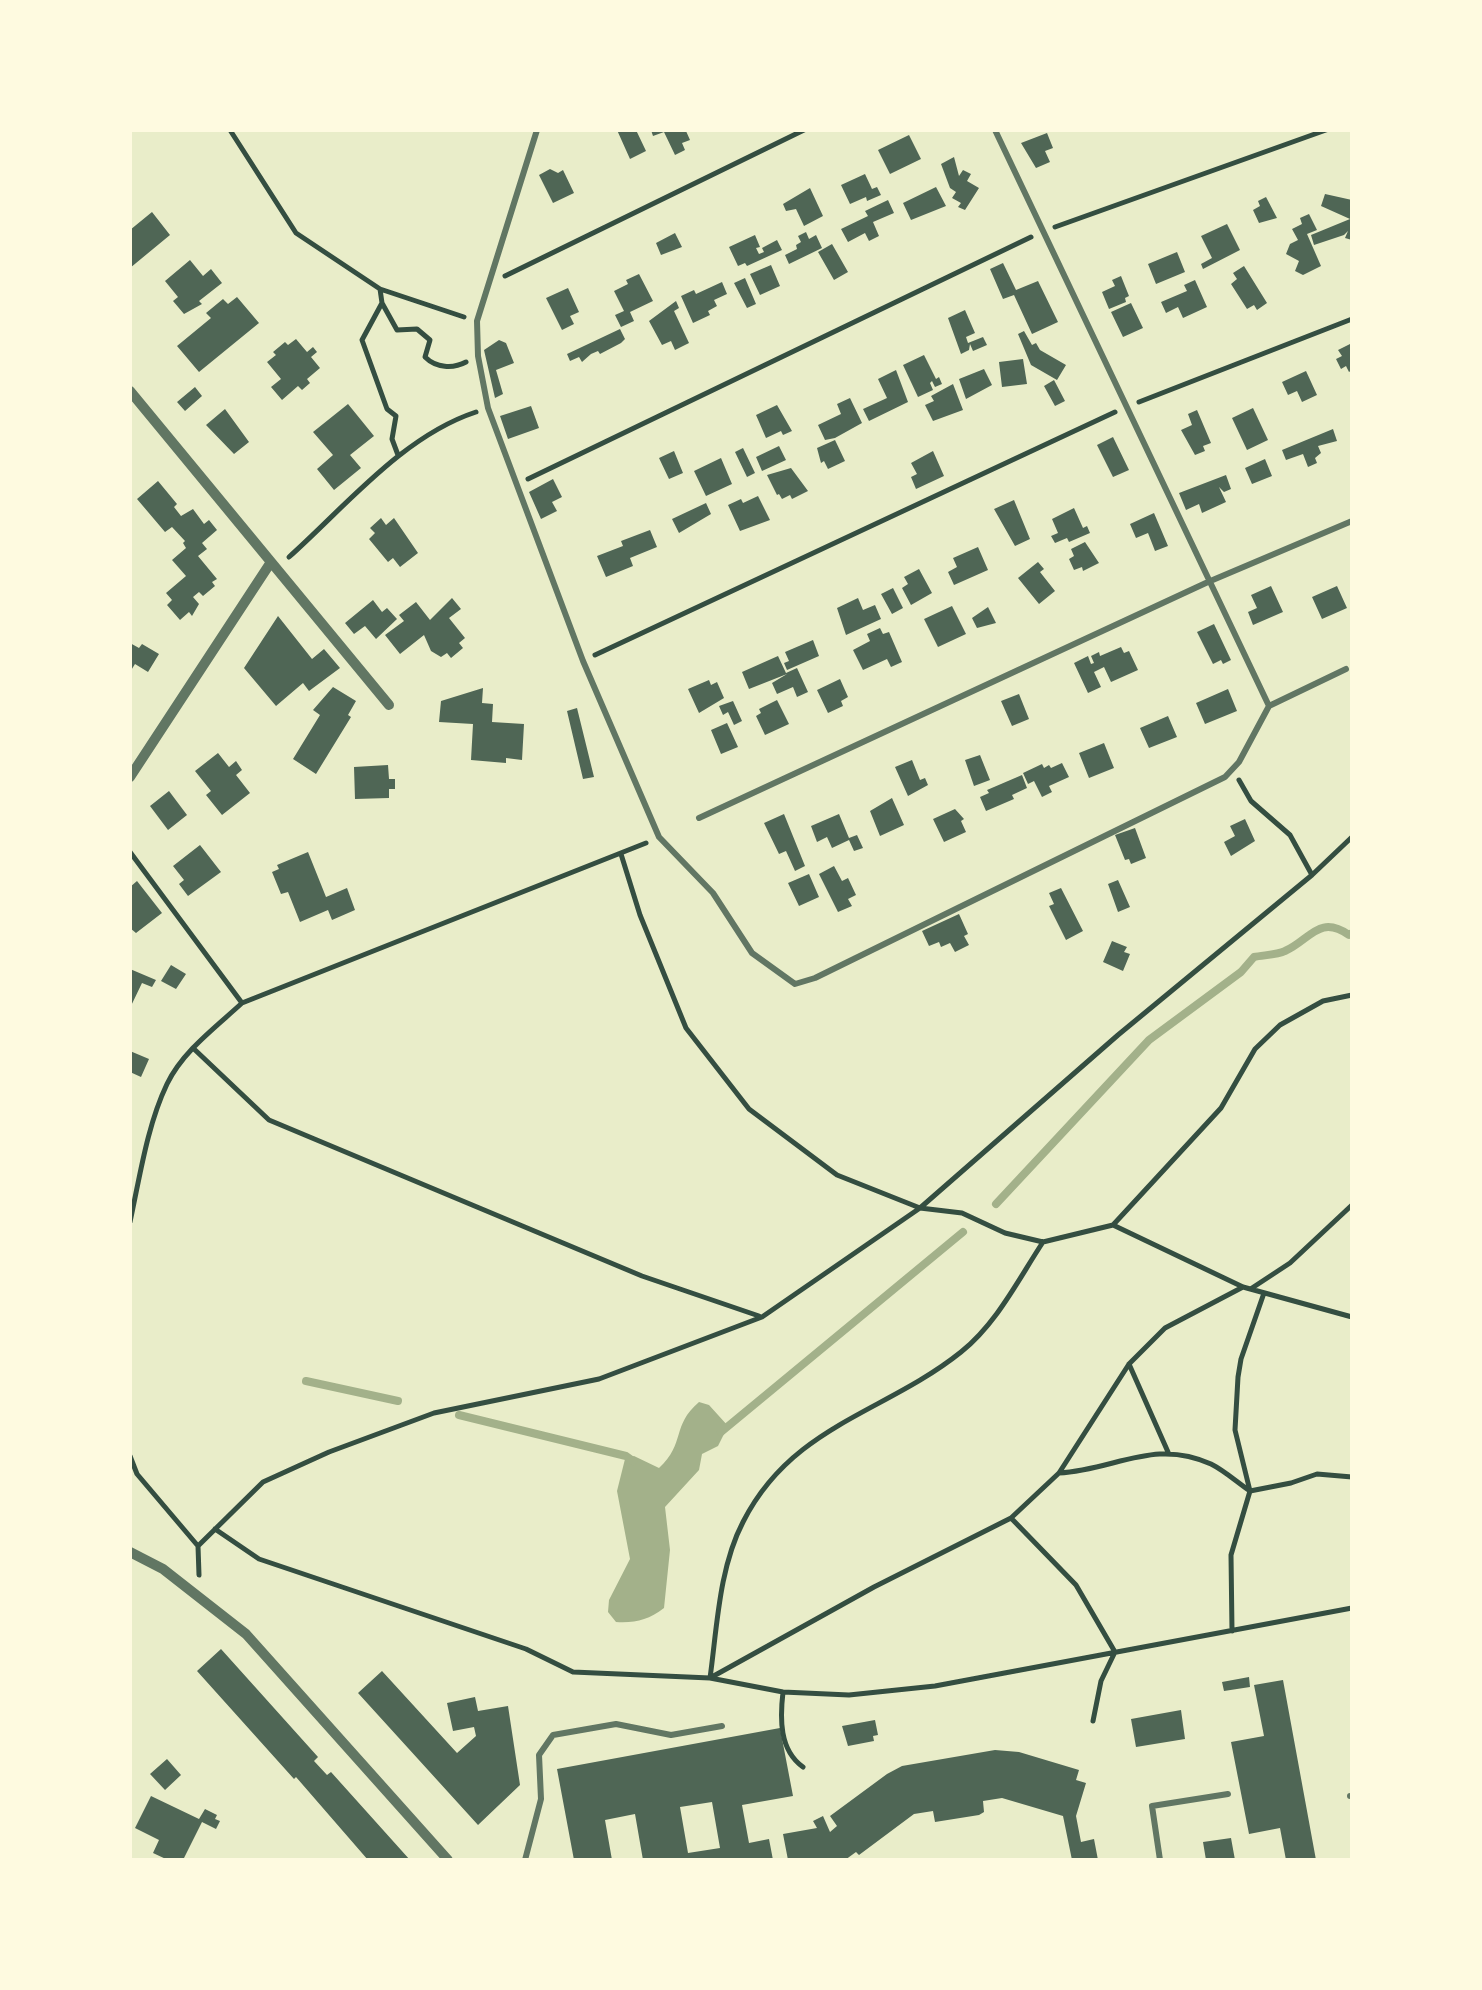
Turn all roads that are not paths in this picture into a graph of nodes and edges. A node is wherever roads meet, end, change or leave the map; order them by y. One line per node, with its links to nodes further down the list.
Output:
1 (537, 130): 9 (lane)
2 (994, 130): 6 (lane)
3 (130, 391): 5 (street)
4 (1352, 521): 6 (lane)
5 (271, 562): 8 (street); 10 (street)
6 (1208, 582): 9 (lane); 11 (lane)
7 (1346, 669): 9 (lane)
8 (389, 705)
9 (1270, 706)
10 (130, 777)
11 (698, 818)
12 (130, 1552): 15 (street)
13 (722, 1726): 16 (lane)
14 (1228, 1794): 17 (lane)
15 (448, 1860)
16 (526, 1860)
17 (1160, 1860)

